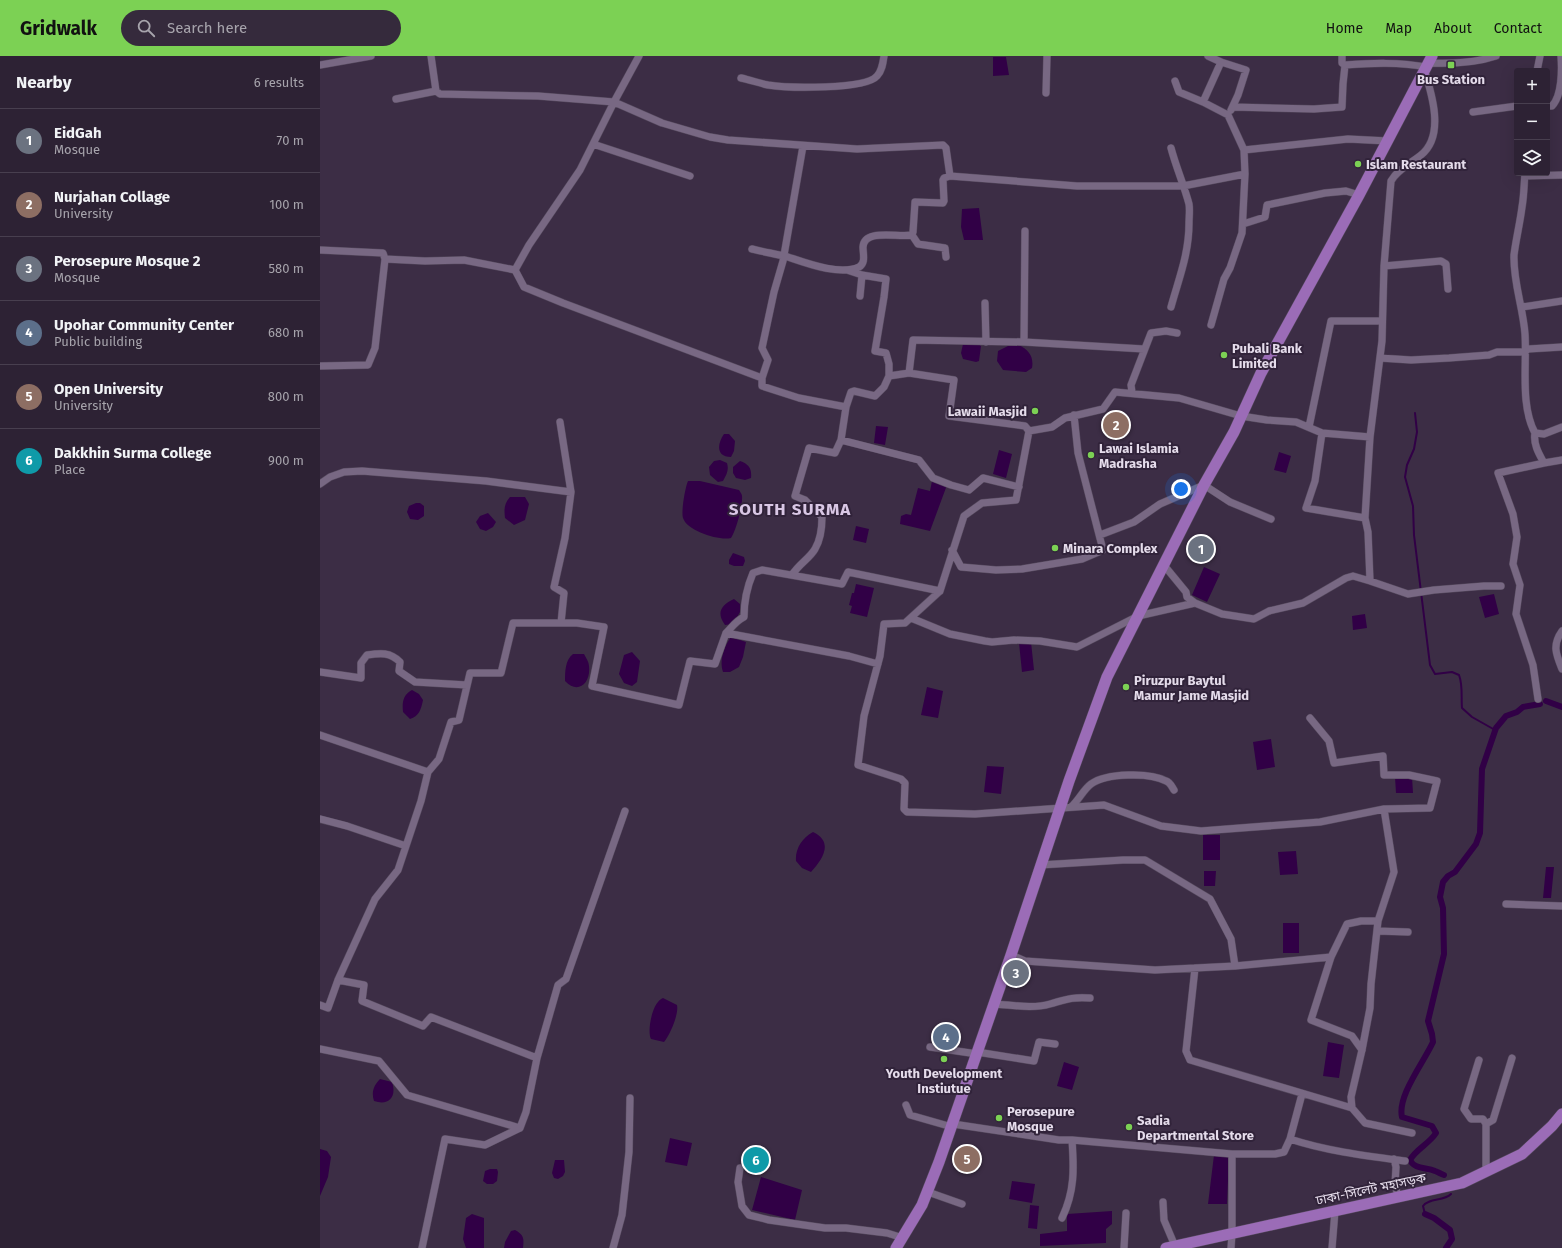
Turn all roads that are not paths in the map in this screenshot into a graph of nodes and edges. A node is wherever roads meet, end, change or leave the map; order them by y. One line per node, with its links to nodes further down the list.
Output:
1 (371, 56): 13 (street)
2 (431, 56): 18 (street)
3 (639, 56): 21 (street)
4 (884, 56): 16 (street)
5 (1047, 56): 19 (street)
6 (1208, 56): 11 (street)
7 (1342, 56): 14 (street)
8 (1496, 56): 12 (street)
9 (1540, 56): 15 (street)
10 (1561, 56): 24 (street)
11 (1221, 62): 22 (street); 25 (street)
12 (1427, 64): 14 (street); 28 (highway); 49 (street)
13 (320, 65)
14 (1346, 65): 25 (street)
15 (1538, 68)
16 (741, 78)
17 (1175, 81): 22 (street)
18 (436, 91): 20 (street); 21 (street)
19 (1046, 93)
20 (396, 99)
21 (614, 102): 29 (street); 30 (street)
22 (1203, 102): 27 (street)
23 (1514, 106): 26 (street)
24 (1550, 106)
25 (1233, 107): 27 (street)
26 (1473, 112)
27 (1228, 115): 32 (street)
28 (1388, 141): 32 (street); 40 (highway)
29 (593, 144): 35 (street); 50 (street)
30 (803, 146): 36 (street); 46 (street)
31 (1171, 148): 39 (street)
32 (1244, 150): 33 (street)
33 (1245, 174): 39 (street); 41 (street)
34 (1550, 175): 38 (street)
35 (690, 176)
36 (950, 176): 39 (street); 43 (street)
37 (1525, 176): 58 (street)
38 (1562, 176)
39 (1183, 186): 57 (street)
40 (1359, 195): 41 (street); 75 (highway)
41 (1243, 224): 60 (street)
42 (1025, 231): 63 (street)
43 (912, 235): 47 (street); 51 (street)
44 (752, 249): 46 (street)
45 (320, 250): 48 (street)
46 (784, 256): 51 (street); 71 (street)
47 (946, 257)
48 (385, 259): 50 (street); 68 (street)
49 (1384, 266): 53 (street); 59 (street)
50 (515, 270): 71 (street)
51 (847, 270): 52 (street)
52 (862, 275): 54 (street); 70 (street)
53 (1448, 289)
54 (860, 296)
55 (1562, 302): 58 (street)
56 (985, 303): 62 (street)
57 (1171, 307)
58 (1522, 307): 66 (street)
59 (1382, 321): 67 (street); 77 (street)
60 (1211, 325)
61 (1177, 333): 65 (street)
62 (986, 342): 63 (street); 69 (street)
63 (1024, 342): 65 (street)
64 (1562, 347): 66 (street)
65 (1144, 349): 72 (street)
66 (1525, 352): 67 (street); 81 (street)
67 (1380, 358): 82 (street)
68 (320, 366)
69 (909, 373): 70 (street); 79 (street)
70 (889, 376): 73 (street)
71 (762, 378): 73 (street)
72 (1132, 392): 74 (street); 75 (street)
73 (846, 407): 83 (street)
74 (1074, 415): 79 (street); 92 (street)
75 (1241, 416): 77 (street); 87 (highway)
76 (560, 422): 89 (street)
77 (1309, 427): 80 (street)
78 (1562, 427): 81 (street)
79 (1029, 431): 88 (street)
80 (1322, 433): 82 (street); 90 (street)
81 (1535, 433): 85 (street)
82 (1370, 437): 90 (street)
83 (841, 440): 88 (street); 95 (street)
84 (1562, 460): 85 (street)
85 (1544, 462): 109 (street)
86 (320, 484): 89 (street)
87 (1204, 485): 91 (street); 92 (street); 94 (highway)
88 (1019, 487): 93 (street)
89 (571, 492): 102 (street)
90 (1365, 518): 96 (street)
91 (1271, 519)
92 (1100, 535): 93 (street)
93 (952, 550): 98 (street)
94 (1163, 564): 99 (street); 100 (highway)
95 (792, 575): 98 (street); 104 (street)
96 (1370, 581): 97 (street); 99 (street)
97 (1501, 586)
98 (940, 591): 101 (street)
99 (1195, 603): 100 (street)
100 (1138, 616): 101 (street); 114 (highway)
101 (911, 618): 105 (street)
102 (561, 623): 104 (street); 108 (street)
103 (1562, 631): 106 (street)
104 (726, 633): 105 (street)
105 (878, 664): 114 (street)
106 (1562, 670)
107 (320, 672): 108 (street)
108 (467, 685): 112 (street)
109 (1538, 699)
110 (1310, 718): 115 (street)
111 (320, 735): 112 (street)
112 (428, 772): 118 (street)
113 (1174, 790): 114 (street)
114 (1065, 808): 115 (street); 119 (highway)
115 (1384, 809): 122 (street)
116 (625, 811): 138 (street)
117 (320, 819): 118 (street)
118 (406, 846): 129 (street)
119 (1040, 865): 125 (highway); 127 (street)
120 (1506, 904): 121 (street)
121 (1562, 906)
122 (1378, 921): 123 (street); 126 (street)
123 (1377, 931): 124 (street); 136 (street)
124 (1408, 932)
125 (1011, 955): 128 (street); 131 (highway)
126 (1331, 957): 127 (street); 136 (street)
127 (1235, 966): 128 (street)
128 (1195, 968): 141 (street)
129 (338, 980): 132 (street); 138 (street)
130 (1090, 998): 131 (street)
131 (994, 1004): 137 (highway)
132 (320, 1005)
133 (1055, 1044): 137 (street)
134 (930, 1047): 137 (street)
135 (320, 1049): 148 (street)
136 (1362, 1050): 144 (street)
137 (977, 1053): 147 (highway)
138 (537, 1058): 148 (street)
139 (1512, 1058): 146 (street)
140 (1478, 1060): 146 (street)
141 (1302, 1094): 144 (street); 150 (street)
142 (630, 1098): 168 (street)
143 (906, 1105): 147 (street)
144 (1352, 1108): 149 (street)
145 (1562, 1114): 156 (highway, ঢাকা-সিলেট মহাসড়ক)
146 (1486, 1124): 156 (street)
147 (952, 1125): 151 (street); 157 (highway)
148 (520, 1128): 167 (street)
149 (1412, 1133)
150 (1290, 1139): 152 (street); 153 (street)
151 (1072, 1140): 152 (street); 163 (street)
152 (1232, 1154): 164 (street)
153 (1394, 1159): 154 (street); 158 (street)
154 (1405, 1161)
155 (740, 1168): 165 (street)
156 (1486, 1171): 158 (highway, ঢাকা-সিলেট মহাসড়ক)
157 (928, 1192): 160 (street); 165 (highway)
158 (1398, 1197): 161 (highway, ঢাকা-সিলেট মহাসড়ক)
159 (1163, 1202): 166 (street)
160 (962, 1204)
161 (1335, 1211): 164 (highway, ঢাকা-সিলেট মহাসড়ক); 172 (street)
162 (1126, 1213): 170 (street)
163 (1062, 1218)
164 (1232, 1234): 166 (highway, ঢাকা-সিলেট মহাসড়ক); 171 (street)
165 (903, 1238): 169 (highway)
166 (1170, 1247)
167 (422, 1248)
168 (613, 1248)
169 (896, 1248)
170 (1124, 1248)
171 (1231, 1248)
172 (1332, 1248)

